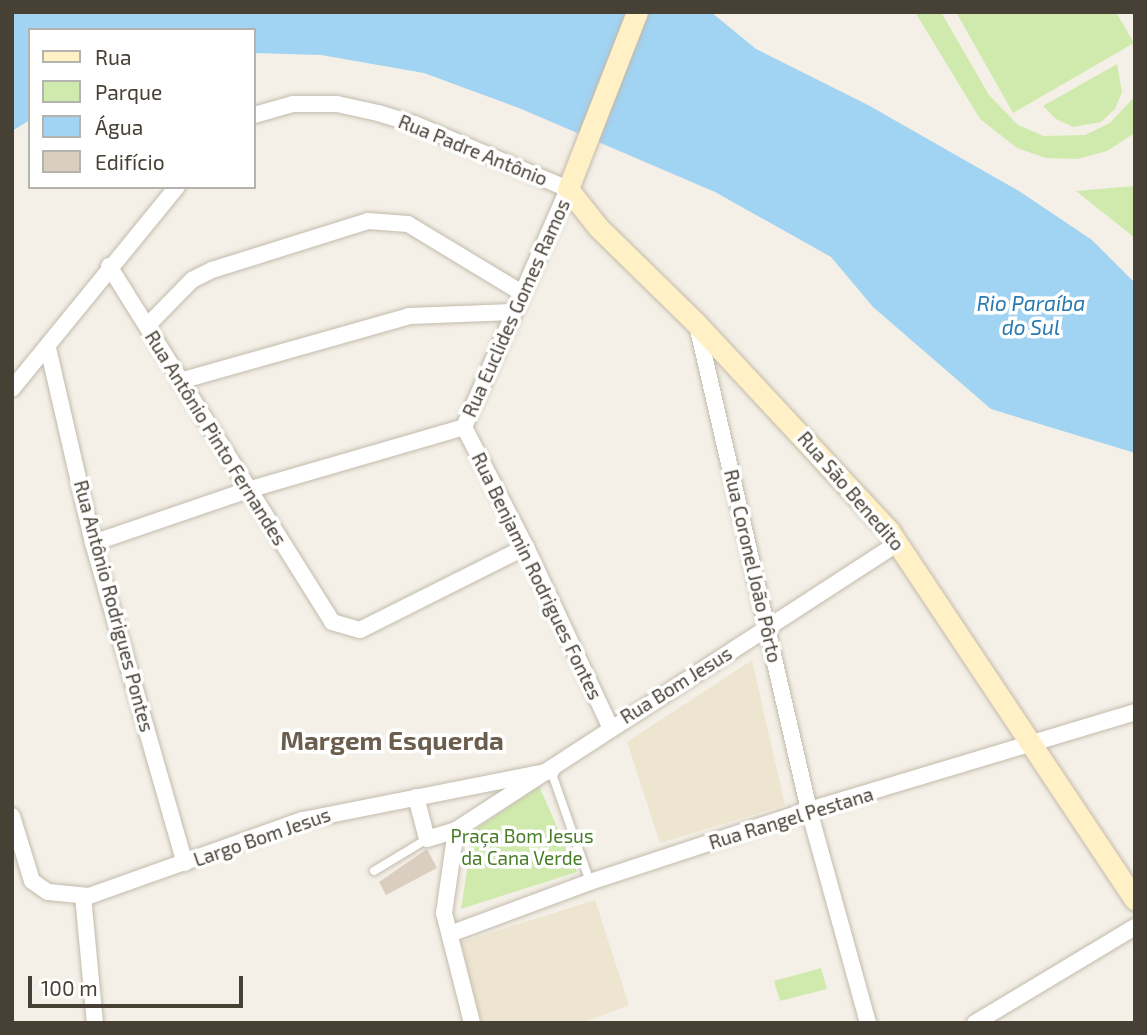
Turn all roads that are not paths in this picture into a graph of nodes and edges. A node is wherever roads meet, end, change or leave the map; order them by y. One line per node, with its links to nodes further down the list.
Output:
1 (637, 12): 4 (main road)
2 (256, 114): 4 (street, Rua Padre Antônio)
3 (175, 189): 5 (street)
4 (568, 189): 6 (street, Rua Euclides Gomes Ramos); 8 (main road, Rua São Benedito)
5 (109, 266): 9 (street, Rua Antônio Pinto Fernandes); 10 (street)
6 (522, 293): 7 (street, Rua Euclides Gomes Ramos); 9 (street)
7 (513, 312): 11 (street); 13 (street, Rua Euclides Gomes Ramos)
8 (696, 323): 16 (main road, Rua São Benedito); 18 (street, Rua Coronel João Pôrto)
9 (147, 326): 11 (street, Rua Antônio Pinto Fernandes)
10 (48, 348): 12 (street); 15 (street, Rua Antônio Rodrigues Pontes)
11 (180, 381): 14 (street, Rua Antônio Pinto Fernandes)
12 (12, 389)
13 (464, 427): 14 (street); 17 (street, Rua Benjamin Rodrigues Fontes)
14 (251, 489): 15 (street); 17 (street, Rua Antônio Pinto Fernandes)
15 (93, 543): 29 (street, Rua Antônio Rodrigues Pontes)
16 (898, 543): 18 (street, Rua Bom Jesus); 21 (main road, Rua São Benedito)
17 (526, 547): 20 (street, Rua Benjamin Rodrigues Fontes)
18 (769, 627): 20 (street, Rua Bom Jesus); 24 (street, Rua Coronel João Pôrto)
19 (1135, 712): 21 (street, Rua Rangel Pestana)
20 (610, 726): 22 (street, Rua Bom Jesus)
21 (1032, 745): 24 (street, Rua Rangel Pestana); 33 (main road, Rua São Benedito)
22 (551, 771): 23 (street, Largo Bom Jesus); 26 (street, Rua Bom Jesus); 31 (lane)
23 (416, 796): 27 (street); 29 (street, Largo Bom Jesus)
24 (809, 810): 31 (street, Rua Rangel Pestana); 38 (street, Rua Coronel João Pôrto)
25 (12, 816): 28 (street, Largo Bom Jesus)
26 (456, 830): 27 (street); 35 (street)
27 (427, 839): 30 (lane)
28 (18, 859): 32 (street, Largo Bom Jesus)
29 (185, 863): 32 (street, Largo Bom Jesus)
30 (374, 872)
31 (590, 882): 35 (street, Rua Rangel Pestana)
32 (83, 896): 36 (street)
33 (1135, 900)
34 (1135, 927): 39 (street)
35 (450, 934): 37 (street)
36 (95, 1023)
37 (472, 1023)
38 (868, 1023)
39 (975, 1023)

